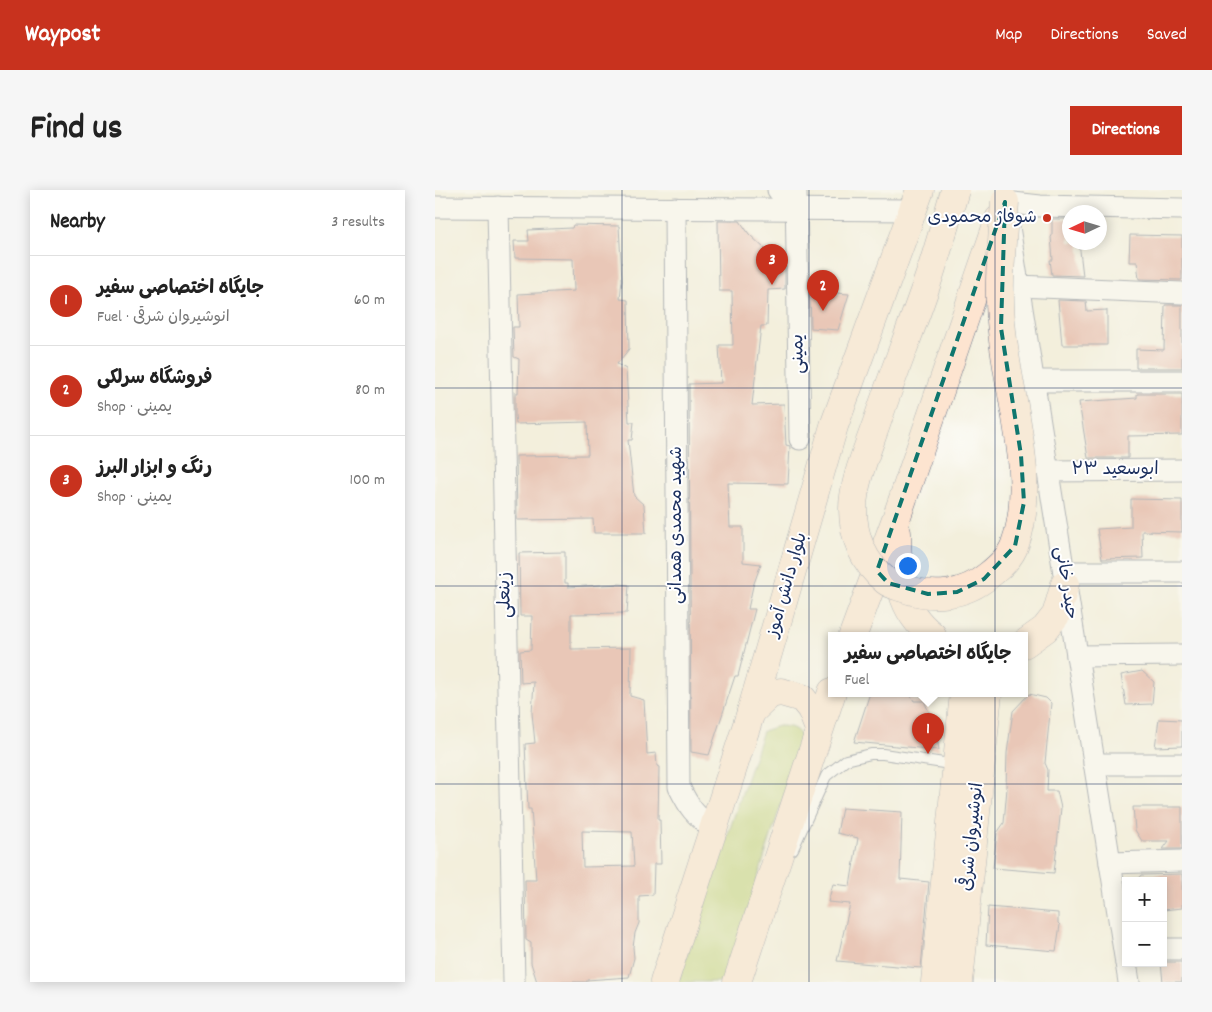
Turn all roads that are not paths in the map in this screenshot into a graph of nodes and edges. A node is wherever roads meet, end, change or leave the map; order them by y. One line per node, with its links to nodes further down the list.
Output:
1 (779, 190): 5 (street)
2 (955, 190): 3 (main road, bridge)
3 (1007, 196): 10 (street); 11 (street, حیدر خانی); 18 (main road)
4 (563, 198): 8 (street); 9 (street)
5 (797, 199): 6 (street); 9 (street); 15 (street, یمینی)
6 (917, 200): 29 (main road, بلوار دانش آموز)
7 (435, 207): 8 (street)
8 (498, 208): 42 (street, زینعلی)
9 (675, 208): 34 (street, شهید محمدی همدانی)
10 (1182, 209)
11 (1018, 286): 12 (street); 13 (street, حیدر خانی)
12 (1182, 293)
13 (1033, 381): 14 (street); 16 (street, حیدر خانی)
14 (1182, 381)
15 (801, 439)
16 (1048, 470): 17 (street, ابوسعید ۲۳); 20 (street, حیدر خانی)
17 (1182, 470)
18 (897, 516): 21 (main road); 22 (main road)
19 (1182, 572): 20 (street)
20 (1065, 578): 23 (main road); 25 (street, حیدر خانی)
21 (854, 632)
22 (928, 632)
23 (1028, 641)
24 (1182, 655): 25 (street)
25 (1077, 656): 31 (street, حیدر خانی)
26 (830, 697): 30 (main road)
27 (964, 697): 33 (main road, انوشیروان شرقی)
28 (988, 697): 46 (main road, انوشیروان شرقی)
29 (751, 712): 30 (main road); 34 (main road, بلوار دانش آموز)
30 (819, 730): 37 (main road)
31 (1094, 764): 32 (street); 36 (street, حیدر خانی)
32 (1182, 764)
33 (957, 766): 37 (lane); 45 (main road, انوشیروان شرقی)
34 (713, 829): 43 (main road, بلوار دانش آموز)
35 (1182, 862): 36 (street)
36 (1110, 863): 38 (street, حیدر خانی)
37 (770, 880): 44 (main road)
38 (1122, 937)
39 (1167, 949): 40 (street)
40 (1182, 949)
41 (1127, 967): 47 (street, حیدر خانی)
42 (514, 982)
43 (664, 982)
44 (737, 982)
45 (935, 982)
46 (959, 982)
47 (1129, 982)

